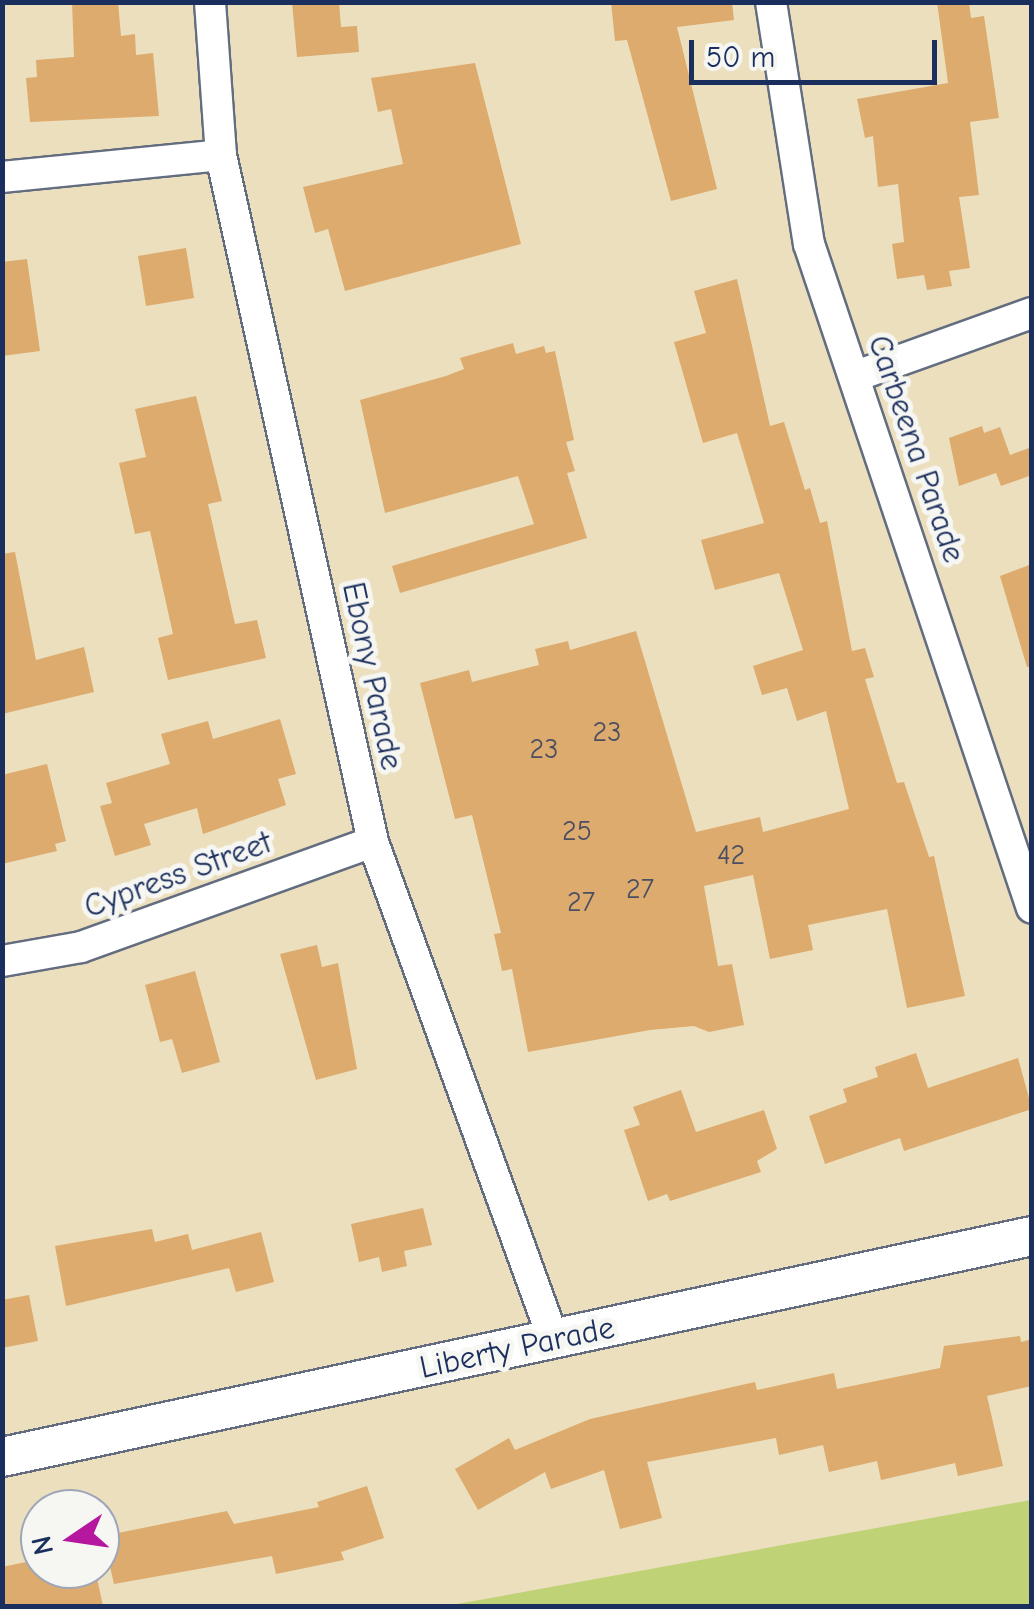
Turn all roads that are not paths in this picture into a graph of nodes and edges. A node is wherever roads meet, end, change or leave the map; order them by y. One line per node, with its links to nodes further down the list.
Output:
1 (210, 2): 3 (street, Ebony Parade)
2 (772, 2): 6 (street, Carbeena Parade)
3 (221, 155): 4 (street); 7 (street, Ebony Parade)
4 (2, 177)
5 (1032, 314): 6 (street)
6 (856, 376): 8 (street, Carbeena Parade)
7 (373, 842): 9 (street, Cypress Street); 11 (street, Ebony Parade)
8 (1032, 908)
9 (2, 961)
10 (1032, 1236): 11 (street, Liberty Parade)
11 (554, 1341): 12 (street, Liberty Parade)
12 (2, 1457)

